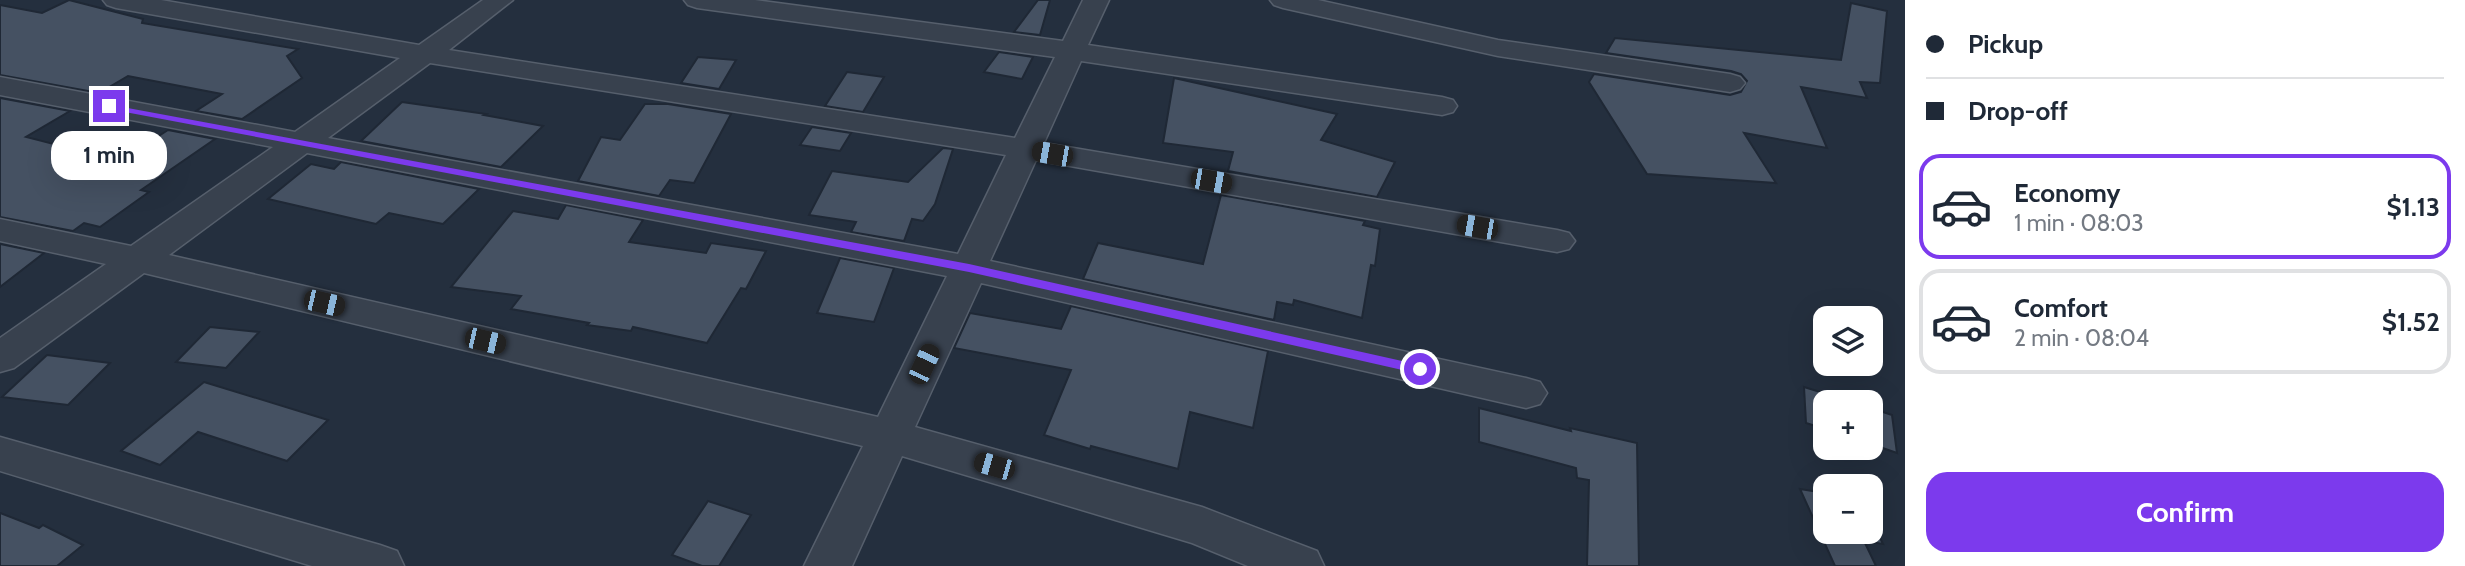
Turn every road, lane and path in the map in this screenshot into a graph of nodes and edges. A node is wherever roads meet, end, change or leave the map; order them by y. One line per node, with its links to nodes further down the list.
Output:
1 (116, 0): 7 (street)
2 (500, 0): 7 (street)
3 (697, 0): 6 (street)
4 (1096, 0): 6 (street)
5 (1283, 0): 8 (street)
6 (1072, 51): 10 (street); 12 (street)
7 (424, 54): 11 (street); 12 (street)
8 (1730, 83)
9 (0, 86): 11 (street)
10 (1442, 106)
11 (300, 142): 15 (street); 16 (street)
12 (1025, 149): 14 (street); 16 (street)
13 (0, 230): 15 (street)
14 (1557, 241)
15 (135, 258): 17 (street); 19 (street)
16 (969, 268): 18 (street); 19 (street)
17 (0, 358)
18 (1526, 393)
19 (890, 436): 22 (street); 23 (street)
20 (0, 454): 21 (street)
21 (380, 566)
22 (828, 566)
23 (1300, 566)

